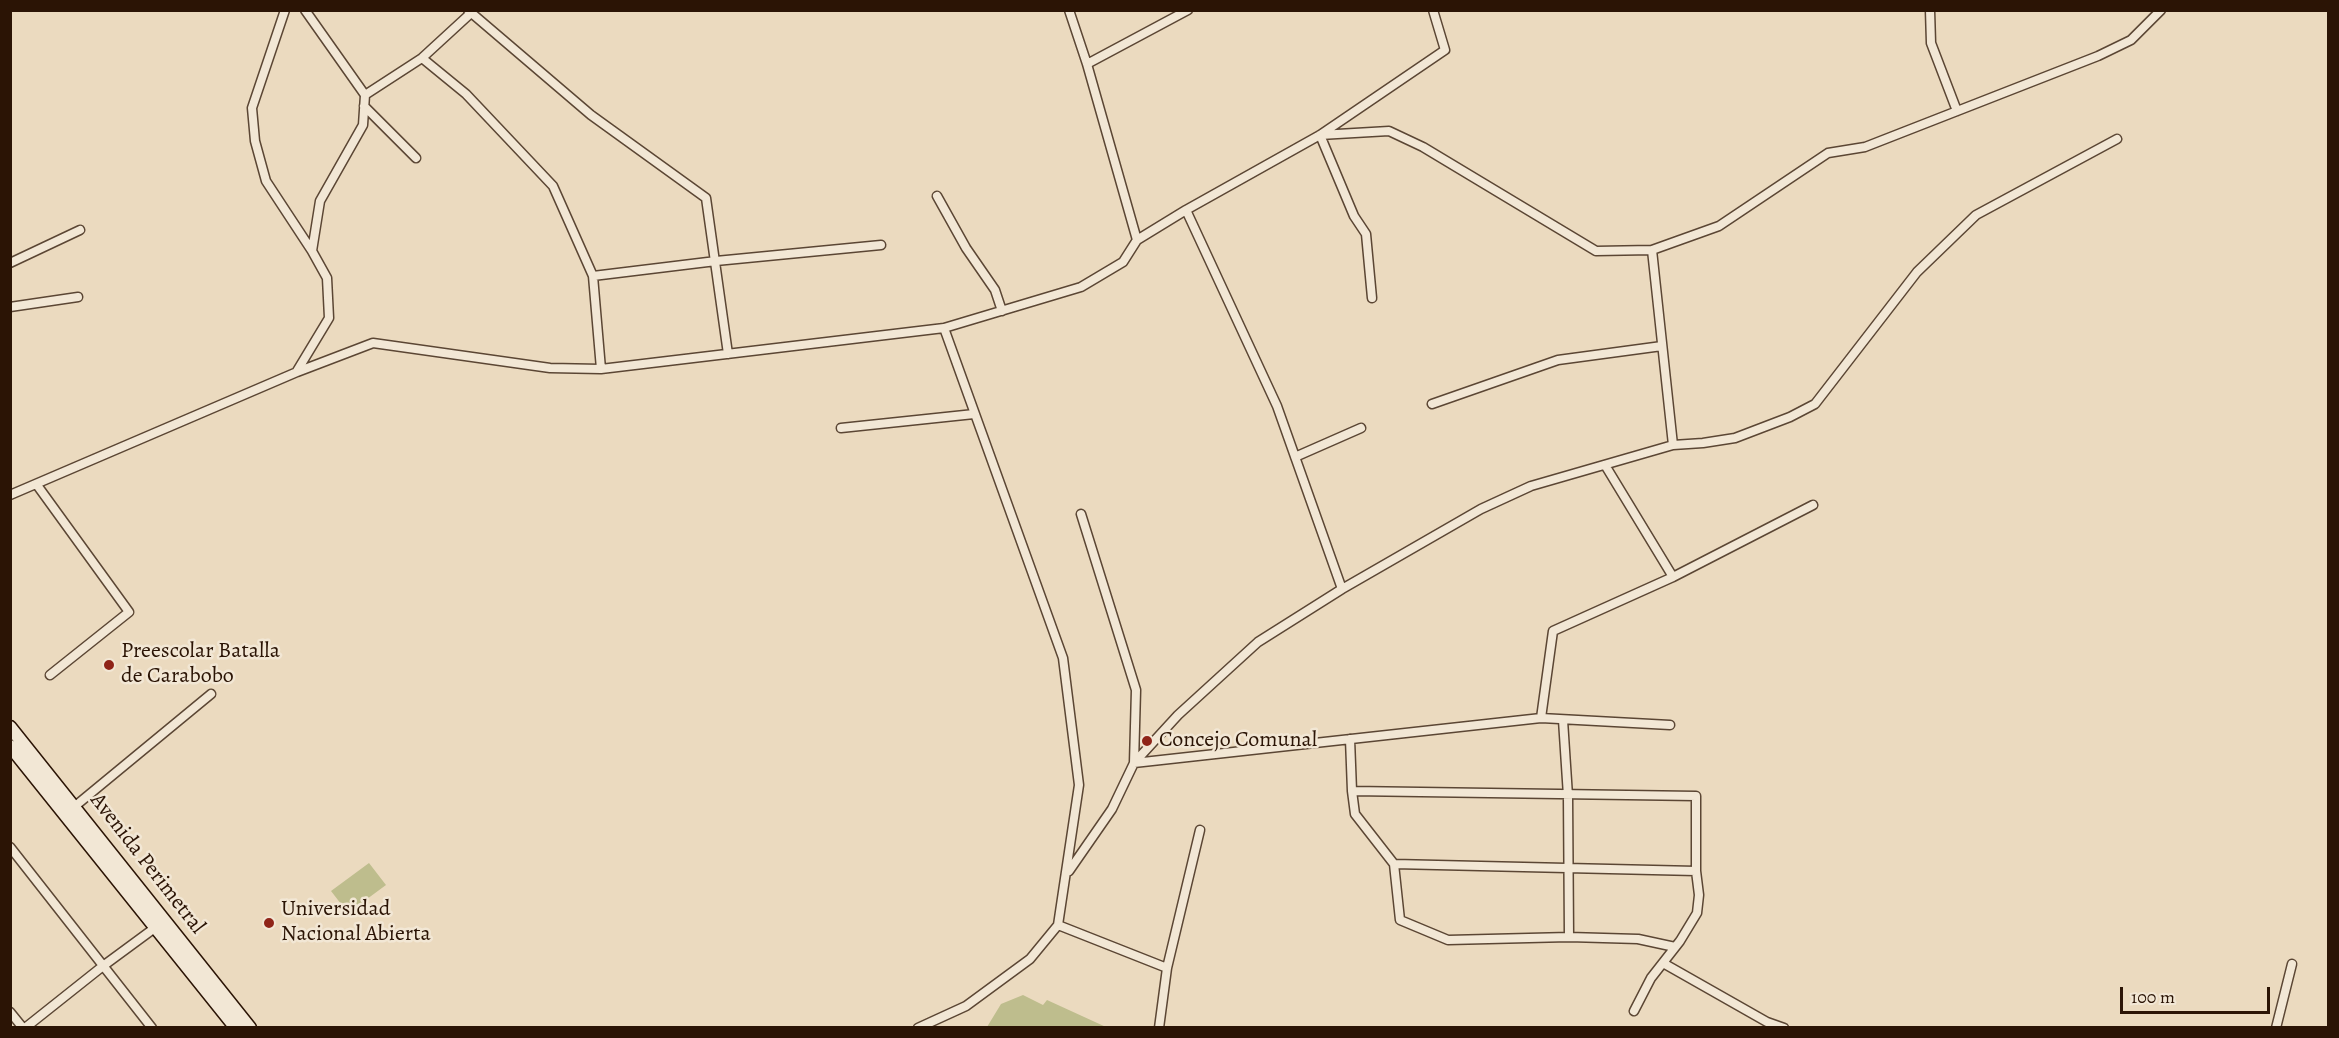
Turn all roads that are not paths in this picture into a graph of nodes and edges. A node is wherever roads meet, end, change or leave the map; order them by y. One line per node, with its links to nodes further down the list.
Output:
1 (285, 10): 23 (street)
2 (305, 10): 11 (street)
3 (1069, 10): 10 (street)
4 (1188, 10): 10 (street)
5 (1433, 10): 14 (street)
6 (1930, 10): 13 (street)
7 (2161, 10): 13 (street)
8 (469, 12): 9 (street); 24 (street)
9 (422, 58): 11 (street); 26 (street)
10 (1087, 64): 20 (street)
11 (364, 95): 12 (street)
12 (364, 106): 16 (street); 23 (street)
13 (1958, 111): 22 (street)
14 (1320, 135): 18 (street); 22 (street); 28 (street)
15 (2117, 139): 40 (street)
16 (416, 158)
17 (937, 196): 30 (street)
18 (1186, 210): 20 (street); 41 (street)
19 (80, 230): 25 (street)
20 (1137, 240): 30 (street)
21 (881, 245): 24 (street)
22 (1652, 250): 32 (street)
23 (312, 251): 35 (street)
24 (716, 261): 26 (street); 33 (street)
25 (10, 263)
26 (593, 276): 34 (street)
27 (78, 297): 29 (street)
28 (1372, 298)
29 (10, 307)
30 (1002, 311): 31 (street)
31 (944, 328): 33 (street); 37 (street)
32 (1662, 346): 36 (street); 40 (street)
33 (728, 354): 34 (street)
34 (601, 369): 35 (street)
35 (297, 372): 43 (street)
36 (1432, 404)
37 (974, 414): 38 (street); 66 (street)
38 (841, 428)
39 (1361, 428): 41 (street)
40 (1673, 445): 42 (street)
41 (1295, 457): 48 (street)
42 (1605, 465): 47 (street); 48 (street)
43 (37, 484): 44 (street); 49 (street)
44 (10, 495)
45 (1813, 505): 47 (street)
46 (1081, 514): 57 (street)
47 (1673, 577): 51 (street)
48 (1342, 589): 57 (street)
49 (50, 675)
50 (211, 694): 60 (street)
51 (1541, 718): 52 (street); 55 (street)
52 (1563, 720): 53 (street); 59 (street)
53 (1670, 725)
54 (10, 727): 60 (main road, Avenida Perimetral)
55 (1350, 739): 57 (street); 58 (street)
56 (10, 746): 68 (main road, Avenida Perimetral)
57 (1134, 763): 66 (street)
58 (1352, 791): 59 (street); 63 (street)
59 (1568, 796): 64 (street); 65 (street)
60 (74, 807): 81 (main road, Avenida Perimetral)
61 (1200, 830): 74 (street)
62 (10, 847): 73 (street)
63 (1395, 864): 64 (street); 69 (street)
64 (1569, 868): 65 (street); 69 (street)
65 (1696, 871): 70 (street)
66 (1067, 873): 67 (street)
67 (1058, 925): 74 (street); 82 (street)
68 (156, 927): 73 (street); 80 (main road, Avenida Perimetral)
69 (1569, 937): 70 (street)
70 (1675, 947): 71 (street)
71 (1663, 963): 75 (street); 77 (street)
72 (2292, 964): 85 (street)
73 (103, 966): 78 (street); 79 (street)
74 (1167, 968): 83 (street)
75 (1634, 1011)
76 (10, 1012): 78 (street)
77 (1768, 1025): 84 (street)
78 (24, 1028)
79 (152, 1028)
80 (236, 1028)
81 (250, 1028)
82 (918, 1028)
83 (1159, 1028)
84 (1784, 1028)
85 (2276, 1028)

